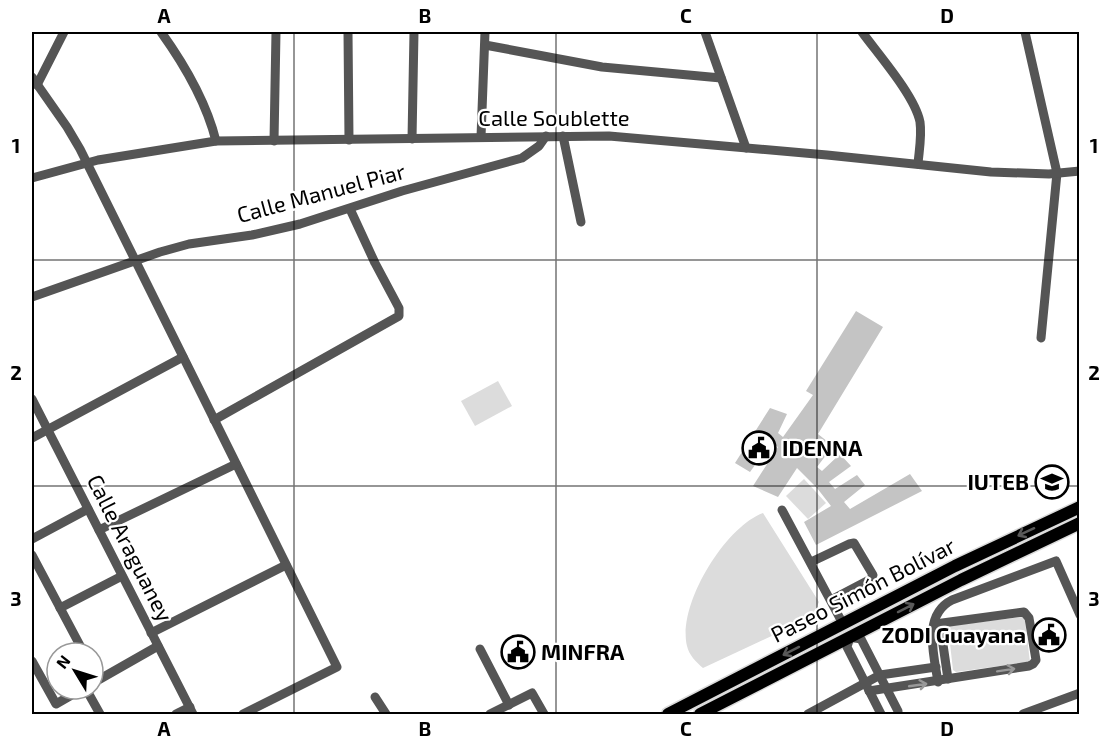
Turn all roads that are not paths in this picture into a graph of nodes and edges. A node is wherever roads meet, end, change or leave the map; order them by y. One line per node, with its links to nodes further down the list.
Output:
1 (64, 32): 12 (street)
2 (276, 32): 19 (street)
3 (348, 32): 17 (street)
4 (414, 32): 16 (street)
5 (485, 32): 10 (street)
6 (705, 32): 11 (street)
7 (862, 32): 22 (street)
8 (1025, 32): 24 (street)
9 (166, 34): 18 (street)
10 (484, 45): 11 (street); 15 (street)
11 (721, 78): 20 (street)
12 (34, 81): 21 (street)
13 (546, 136): 14 (street, Calle Soublette); 15 (street, Calle Soublette); 26 (street, Calle Manuel Piar)
14 (563, 136): 20 (street, Calle Soublette); 27 (street)
15 (481, 137): 16 (street, Calle Soublette)
16 (412, 139): 17 (street, Calle Soublette)
17 (349, 140): 19 (street, Calle Soublette)
18 (216, 141): 19 (street, Calle Soublette); 21 (street, Calle Soublette)
19 (274, 141)
20 (746, 148): 22 (street, Calle Soublette)
21 (87, 163): 25 (street, Calle Soublette); 28 (street)
22 (918, 164): 24 (street, Calle Soublette)
23 (1080, 171): 24 (street, Calle Soublette)
24 (1058, 173): 30 (street)
25 (32, 178)
26 (350, 209): 28 (street, Calle Manuel Piar); 33 (street)
27 (581, 222)
28 (136, 260): 29 (street, Calle Manuel Piar); 31 (street)
29 (32, 297)
30 (1041, 338)
31 (183, 357): 33 (street); 34 (street)
32 (32, 399): 34 (street, Calle Araguaney)
33 (214, 420): 36 (street)
34 (47, 430): 35 (street); 38 (street, Calle Araguaney)
35 (32, 438)
36 (236, 464): 41 (street); 45 (street)
37 (1080, 507): 50 (main road, Paseo Simón Bolívar, one-way to 50)
38 (88, 509): 41 (street, Calle Araguaney); 42 (street)
39 (782, 510): 44 (street)
40 (1080, 523): 53 (main road, Paseo Simón Bolívar, one-way to 40)
41 (99, 530): 46 (street, Calle Araguaney)
42 (32, 538)
43 (32, 555): 48 (street)
44 (811, 562): 47 (street); 47 (street)
45 (286, 565): 52 (street); 72 (street)
46 (122, 576): 48 (street); 52 (street, Calle Araguaney)
47 (831, 600): 50 (street)
48 (60, 608): 54 (street)
49 (1080, 615): 51 (street)
50 (843, 624): 53 (main road); 76 (main road, Paseo Simón Bolívar, one-way to 76)
51 (935, 624): 58 (street); 61 (street); 61 (street, one-way to 51)
52 (151, 633): 55 (street, Calle Araguaney)
53 (850, 637): 59 (street); 63 (street); 77 (main road, Paseo Simón Bolívar)
54 (78, 641)
55 (158, 646): 60 (street); 69 (street, Calle Araguaney)
56 (480, 649): 68 (street)
57 (32, 661): 62 (street)
58 (936, 667): 59 (street); 61 (street)
59 (880, 675): 63 (street); 64 (street)
60 (105, 677)
61 (943, 680): 64 (street, one-way to 61)
62 (45, 684)
63 (867, 687): 64 (street); 78 (street); 79 (street)
64 (887, 689): 80 (street)
65 (1080, 693): 81 (street)
66 (375, 697): 73 (street)
67 (92, 701): 70 (street)
68 (509, 705): 74 (street); 75 (street)
69 (191, 711): 71 (street)
70 (100, 714)
71 (176, 714)
72 (243, 714)
73 (386, 714)
74 (490, 714)
75 (544, 714)
76 (668, 714)
77 (700, 714)
78 (808, 714)
79 (881, 714)
80 (898, 714)
81 (1023, 714)

